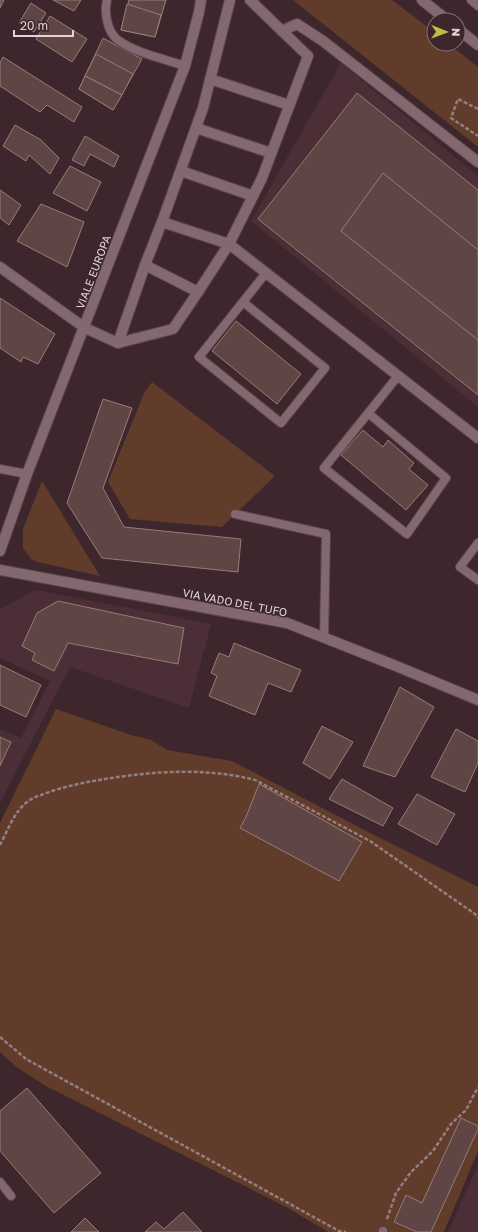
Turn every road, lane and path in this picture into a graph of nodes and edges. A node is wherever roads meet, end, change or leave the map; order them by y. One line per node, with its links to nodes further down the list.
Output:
1 (107, 0): 12 (lane)
2 (202, 0): 12 (street, VIALE EUROPA)
3 (230, 0): 13 (street)
4 (250, 0): 9 (street)
5 (422, 0): 8 (street)
6 (471, 0): 7 (lane)
7 (478, 6)
8 (437, 12)
9 (282, 31): 14 (street); 19 (street)
10 (466, 34): 11 (street)
11 (478, 44)
12 (185, 66): 29 (street, VIALE EUROPA)
13 (210, 79): 14 (street); 16 (street)
14 (289, 105): 18 (street)
15 (478, 109): 17 (path)
16 (196, 128): 18 (street); 20 (street)
17 (478, 136)
18 (271, 153): 21 (street)
19 (478, 162)
20 (181, 171): 21 (street); 22 (street)
21 (253, 196): 23 (street)
22 (162, 222): 23 (street); 24 (street)
23 (229, 244): 26 (street); 27 (street)
24 (145, 265): 27 (street); 30 (street)
25 (0, 266): 29 (street)
26 (266, 273): 28 (lane); 31 (street)
27 (198, 292): 30 (street)
28 (243, 302): 28 (lane)
29 (85, 328): 30 (street); 35 (street, VIALE EUROPA)
30 (118, 343)
31 (398, 376): 32 (lane); 33 (street)
32 (368, 413): 32 (lane)
33 (478, 438)
34 (0, 469): 35 (lane)
35 (27, 474): 38 (street, VIALE EUROPA)
36 (235, 514): 41 (lane)
37 (478, 544): 40 (lane)
38 (0, 551)
39 (0, 570): 41 (street, VIA VADO DEL TUFO)
40 (478, 580)
41 (324, 638): 42 (street, VIA VADO DEL TUFO)
42 (477, 699)
43 (0, 845): 44 (path)
44 (478, 918)
45 (0, 1037): 50 (path)
46 (478, 1087): 49 (path)
47 (0, 1182): 48 (lane)
48 (11, 1196)
49 (383, 1231)
50 (346, 1232)

